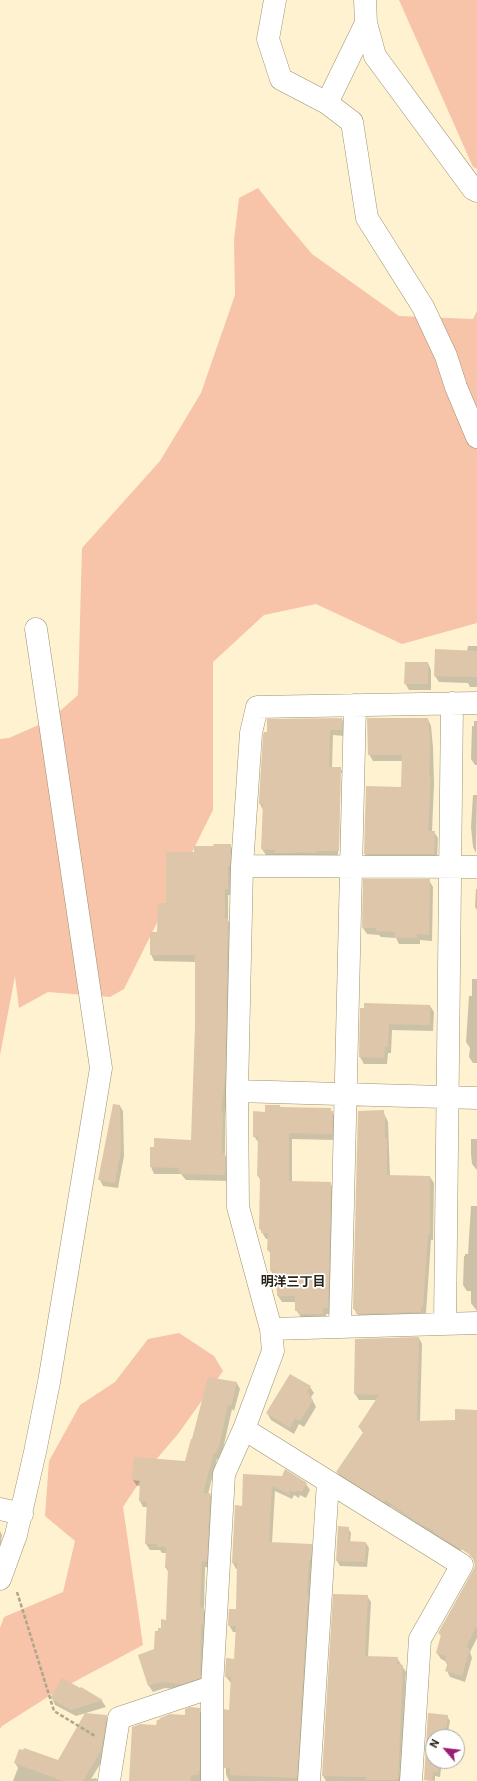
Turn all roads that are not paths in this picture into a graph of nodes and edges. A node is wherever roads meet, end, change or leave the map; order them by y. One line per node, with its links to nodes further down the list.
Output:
1 (275, 0): 4 (street)
2 (365, 0): 3 (street)
3 (366, 23): 4 (street); 5 (street)
4 (327, 102): 6 (street)
5 (477, 190)
6 (477, 437)
7 (36, 630): 26 (street)
8 (452, 703): 9 (street); 10 (street); 13 (street)
9 (477, 703)
10 (355, 705): 11 (street); 12 (street)
11 (242, 866): 12 (street); 15 (street)
12 (351, 866): 13 (street); 16 (street)
13 (450, 866): 14 (street); 17 (street)
14 (477, 866)
15 (238, 1091): 16 (street); 22 (street)
16 (346, 1094): 17 (street); 21 (street)
17 (448, 1097): 18 (street); 19 (street)
18 (477, 1098)
19 (446, 1323): 20 (street); 21 (street)
20 (477, 1323)
21 (340, 1326): 22 (street)
22 (271, 1329): 23 (street)
23 (244, 1430): 24 (street); 28 (street)
24 (328, 1482): 31 (street); 32 (street)
25 (0, 1509): 26 (street)
26 (22, 1514): 27 (street)
27 (10, 1582)
28 (212, 1687): 29 (street); 30 (street)
29 (109, 1781)
30 (212, 1781)
31 (309, 1781)
32 (411, 1781)

